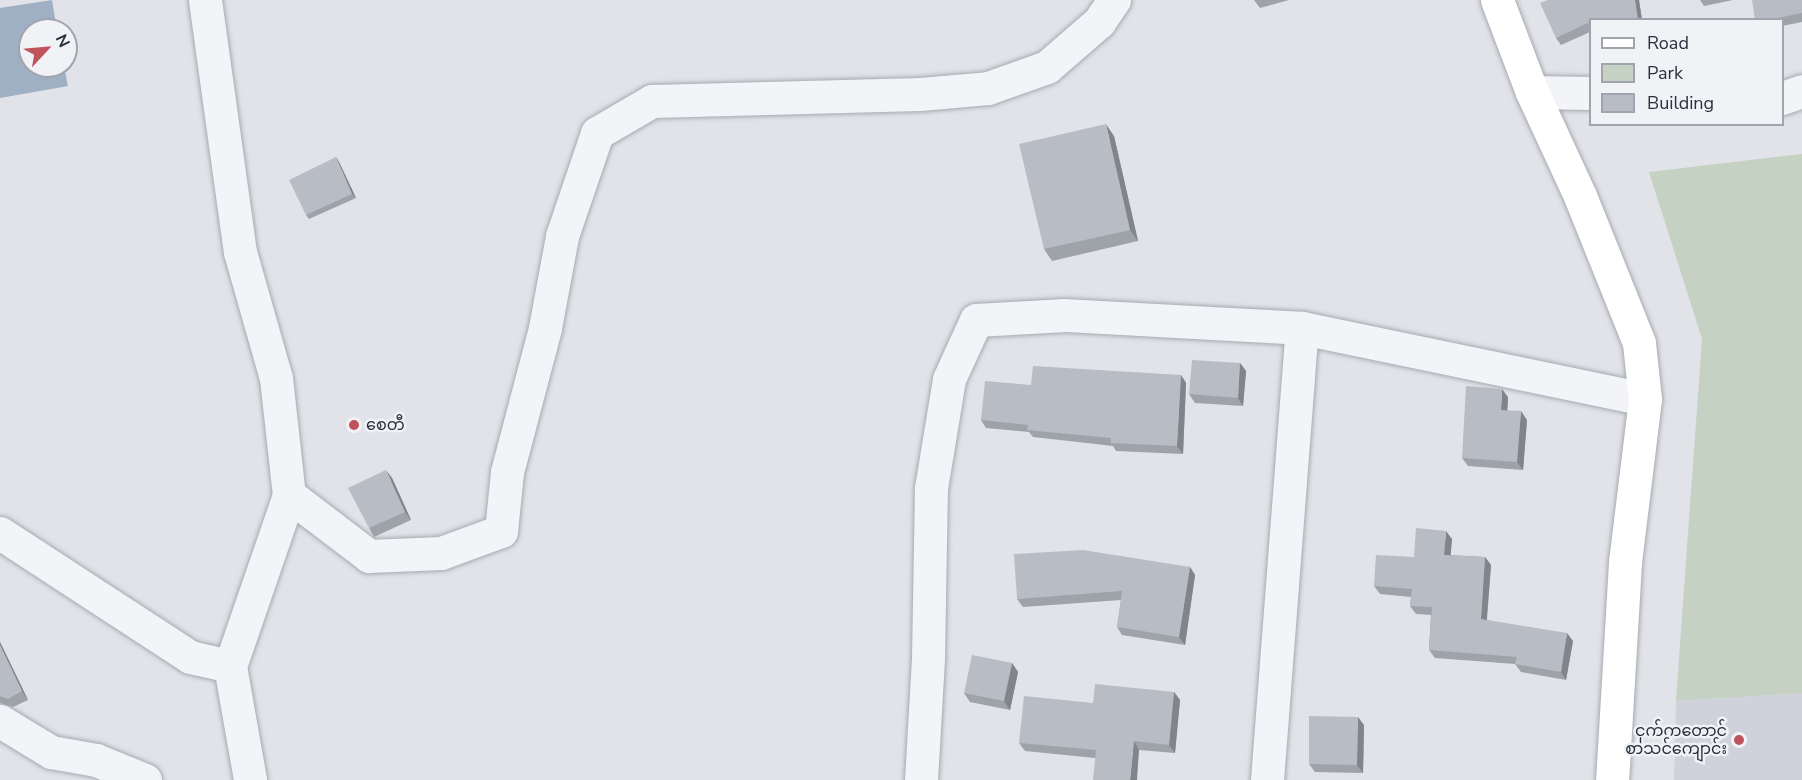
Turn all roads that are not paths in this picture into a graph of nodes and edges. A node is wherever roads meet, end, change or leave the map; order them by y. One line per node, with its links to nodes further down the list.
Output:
1 (205, 0): 10 (street)
2 (1114, 0): 10 (street)
3 (1497, 0): 5 (main road)
4 (1802, 91): 7 (street)
5 (1532, 92): 6 (street); 9 (main road)
6 (1589, 93)
7 (1784, 97)
8 (1302, 328): 9 (street); 16 (street); 17 (street)
9 (1645, 399): 18 (main road)
10 (289, 495): 12 (street)
11 (0, 533): 12 (street)
12 (231, 666): 15 (street)
13 (0, 721): 14 (street)
14 (145, 780)
15 (250, 780)
16 (921, 780)
17 (1267, 780)
18 (1612, 780)

